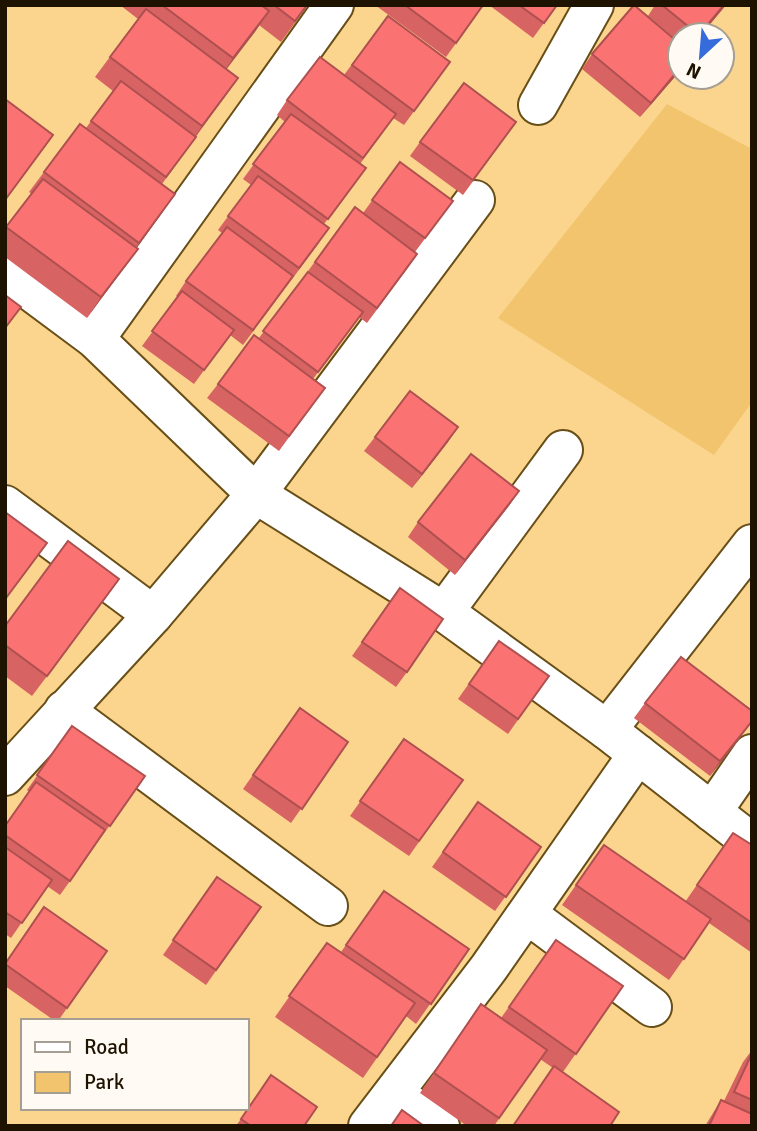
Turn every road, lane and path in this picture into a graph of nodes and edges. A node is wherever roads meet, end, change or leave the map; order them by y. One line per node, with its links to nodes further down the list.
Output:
1 (334, 5): 6 (street)
2 (594, 5): 3 (street)
3 (538, 105)
4 (475, 200): 8 (street)
5 (5, 272): 6 (street)
6 (95, 340): 8 (street)
7 (564, 450): 11 (street)
8 (256, 494): 11 (street); 12 (street)
9 (5, 505): 12 (street)
10 (752, 544): 14 (street)
11 (444, 612): 14 (street)
12 (153, 615): 13 (street)
13 (64, 710): 17 (street); 20 (street)
14 (607, 730): 15 (street)
15 (638, 754): 18 (street); 21 (street)
16 (752, 754): 18 (street)
17 (5, 776)
18 (712, 812): 19 (street)
19 (752, 843)
20 (328, 906)
21 (527, 914): 22 (street); 23 (street)
22 (652, 1007)
23 (394, 1093): 24 (street); 25 (street)
24 (368, 1126)
25 (440, 1126)

